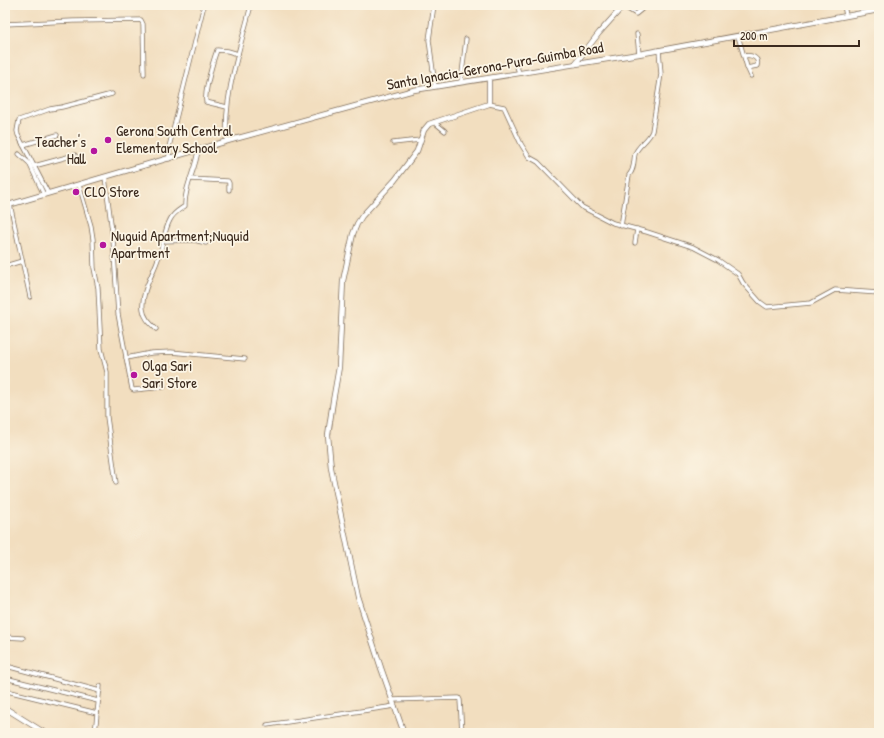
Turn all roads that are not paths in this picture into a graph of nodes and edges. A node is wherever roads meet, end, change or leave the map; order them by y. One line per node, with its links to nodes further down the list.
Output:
1 (204, 5): 40 (street)
2 (251, 5): 15 (street)
3 (434, 5): 26 (street)
4 (624, 5): 7 (street); 19 (main road)
5 (844, 5): 9 (street)
6 (877, 5): 8 (street)
7 (642, 9)
8 (878, 11): 9 (main road, Santa Ignacia-Gerona-Pura-Guimba Road)
9 (846, 16): 12 (main road, Santa Ignacia-Gerona-Pura-Guimba Road)
10 (5, 24): 22 (street)
11 (637, 34): 16 (street)
12 (738, 36): 14 (main road, Santa Ignacia-Gerona-Pura-Guimba Road); 17 (street)
13 (466, 39): 25 (street)
14 (659, 50): 16 (main road, Santa Ignacia-Gerona-Pura-Guimba Road); 48 (street)
15 (238, 54): 29 (street); 29 (street)
16 (639, 54): 19 (main road, Santa Ignacia-Gerona-Pura-Guimba Road)
17 (744, 56): 20 (street); 20 (street)
18 (516, 63): 21 (street)
19 (575, 64): 21 (main road, Santa Ignacia-Gerona-Pura-Guimba Road)
20 (748, 68): 23 (street)
21 (519, 73): 24 (main road, Santa Ignacia-Gerona-Pura-Guimba Road)
22 (144, 74)
23 (751, 76)
24 (489, 79): 25 (main road, Santa Ignacia-Gerona-Pura-Guimba Road); 28 (main road)
25 (461, 82): 26 (main road, Santa Ignacia-Gerona-Pura-Guimba Road)
26 (434, 86): 34 (main road, Santa Ignacia-Gerona-Pura-Guimba Road)
27 (112, 94): 36 (street)
28 (489, 104): 30 (main road); 48 (street)
29 (227, 106): 34 (street)
30 (434, 122): 31 (street); 33 (main road)
31 (445, 131)
32 (57, 135): 36 (street)
33 (420, 140): 35 (street); 69 (main road)
34 (227, 141): 37 (main road, Santa Ignacia-Gerona-Pura-Guimba Road)
35 (393, 143)
36 (23, 145): 41 (street)
37 (198, 150): 40 (main road, Santa Ignacia-Gerona-Pura-Guimba Road); 43 (street)
38 (19, 154): 46 (street)
39 (75, 155): 41 (street)
40 (169, 158): 42 (main road, Santa Ignacia-Gerona-Pura-Guimba Road)
41 (34, 166): 46 (street)
42 (105, 177): 44 (main road, Santa Ignacia-Gerona-Pura-Guimba Road); 58 (street)
43 (190, 179): 45 (street); 50 (street)
44 (79, 185): 46 (main road, Santa Ignacia-Gerona-Pura-Guimba Road); 61 (street)
45 (229, 190)
46 (46, 194): 47 (main road, Santa Ignacia-Gerona-Pura-Guimba Road)
47 (8, 205): 53 (street)
48 (621, 226): 49 (street)
49 (637, 230): 52 (street); 55 (street)
50 (164, 241): 51 (street); 57 (street)
51 (206, 243)
52 (635, 243)
53 (22, 261): 54 (street); 56 (street)
54 (5, 266)
55 (879, 293)
56 (30, 297)
57 (156, 329)
58 (126, 358): 59 (street); 60 (street)
59 (245, 359)
60 (164, 386)
61 (116, 483)
62 (5, 637): 63 (street)
63 (23, 638)
64 (10, 667): 68 (street)
65 (5, 678): 70 (street)
66 (100, 686): 68 (street)
67 (7, 691): 73 (street)
68 (100, 691): 70 (street)
69 (392, 700): 71 (main road); 77 (street)
70 (98, 701): 73 (street)
71 (395, 706): 74 (street); 79 (main road)
72 (5, 708): 78 (main road)
73 (97, 713): 75 (street)
74 (267, 725)
75 (95, 732): 76 (street)
76 (118, 732)
77 (462, 732)
78 (45, 733)
79 (404, 733)

